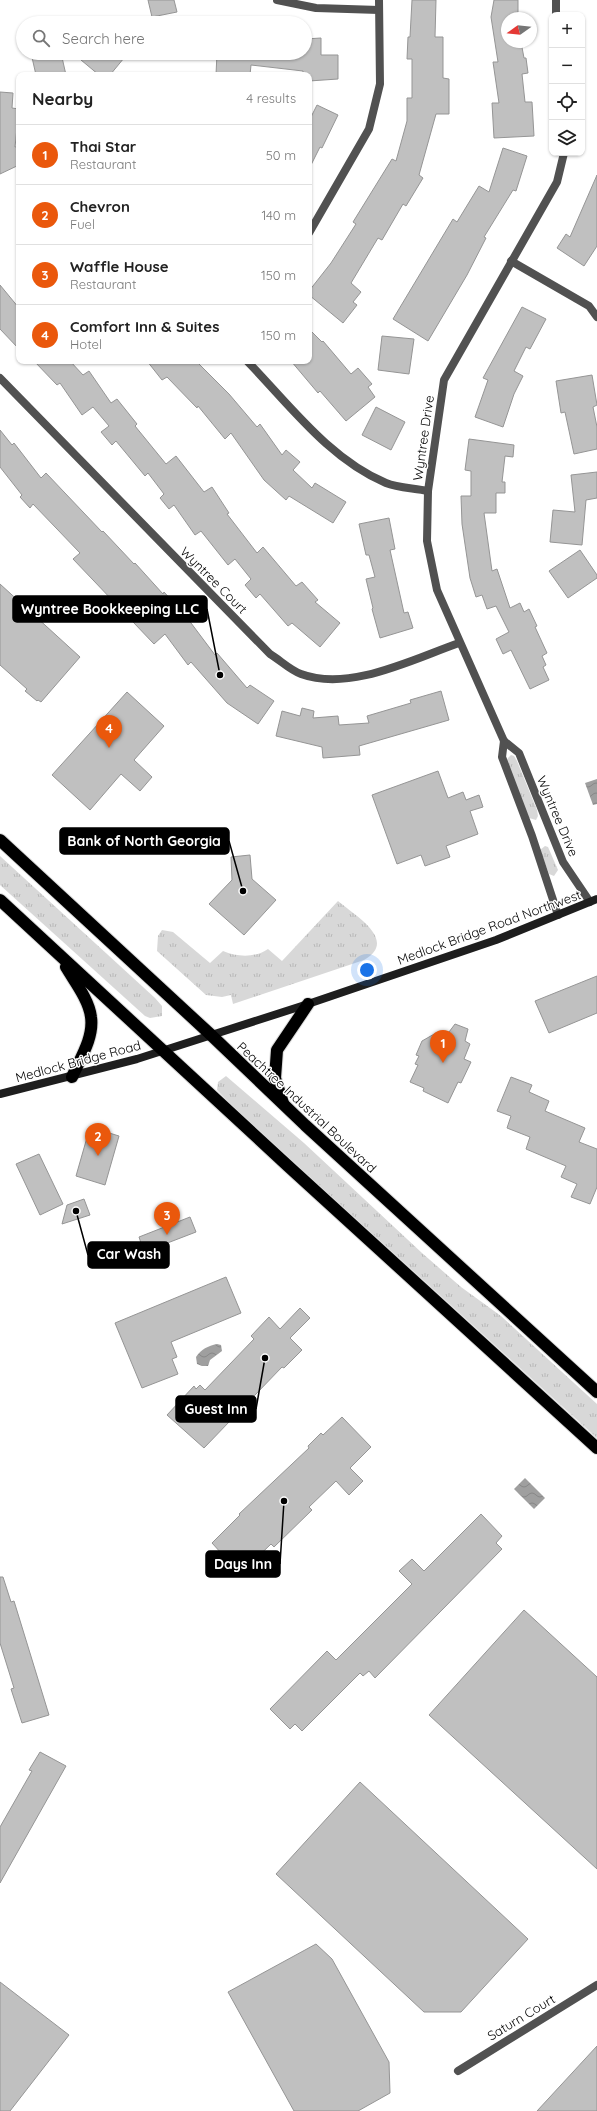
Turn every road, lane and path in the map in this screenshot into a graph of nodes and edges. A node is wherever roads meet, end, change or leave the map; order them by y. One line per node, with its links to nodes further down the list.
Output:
1 (277, 0): 4 (street)
2 (379, 0): 4 (street)
3 (556, 0): 5 (street)
4 (379, 10): 7 (street)
5 (556, 12)
6 (563, 156): 8 (street, Wyntree Drive)
7 (312, 228)
8 (511, 261): 9 (street); 12 (street, Wyntree Drive)
9 (597, 317)
10 (250, 364): 12 (street)
11 (0, 378): 13 (street, Wyntree Court)
12 (428, 491): 13 (street, Wyntree Drive)
13 (459, 642): 14 (street, Wyntree Drive)
14 (504, 741): 17 (street, Wyntree Drive); 18 (street, Wyntree Drive)
15 (0, 840): 21 (highway, Peachtree Industrial Boulevard)
16 (0, 900): 19 (highway)
17 (594, 901): 18 (street, Medlock Bridge Road Northwest)
18 (558, 915): 20 (street, Medlock Bridge Road Northwest)
19 (60, 955): 22 (highway); 23 (highway)
20 (308, 1004): 21 (street, Medlock Bridge Road Northwest); 25 (highway)
21 (210, 1034): 22 (street, Medlock Bridge Road Northwest); 25 (highway, Peachtree Industrial Boulevard)
22 (162, 1050): 23 (street, Medlock Bridge Road); 27 (highway)
23 (72, 1076): 24 (street, Medlock Bridge Road)
24 (0, 1094)
25 (283, 1104): 26 (highway, Peachtree Industrial Boulevard)
26 (597, 1392)
27 (597, 1448)
28 (597, 1985): 29 (street, Saturn Court)
29 (458, 2071)

